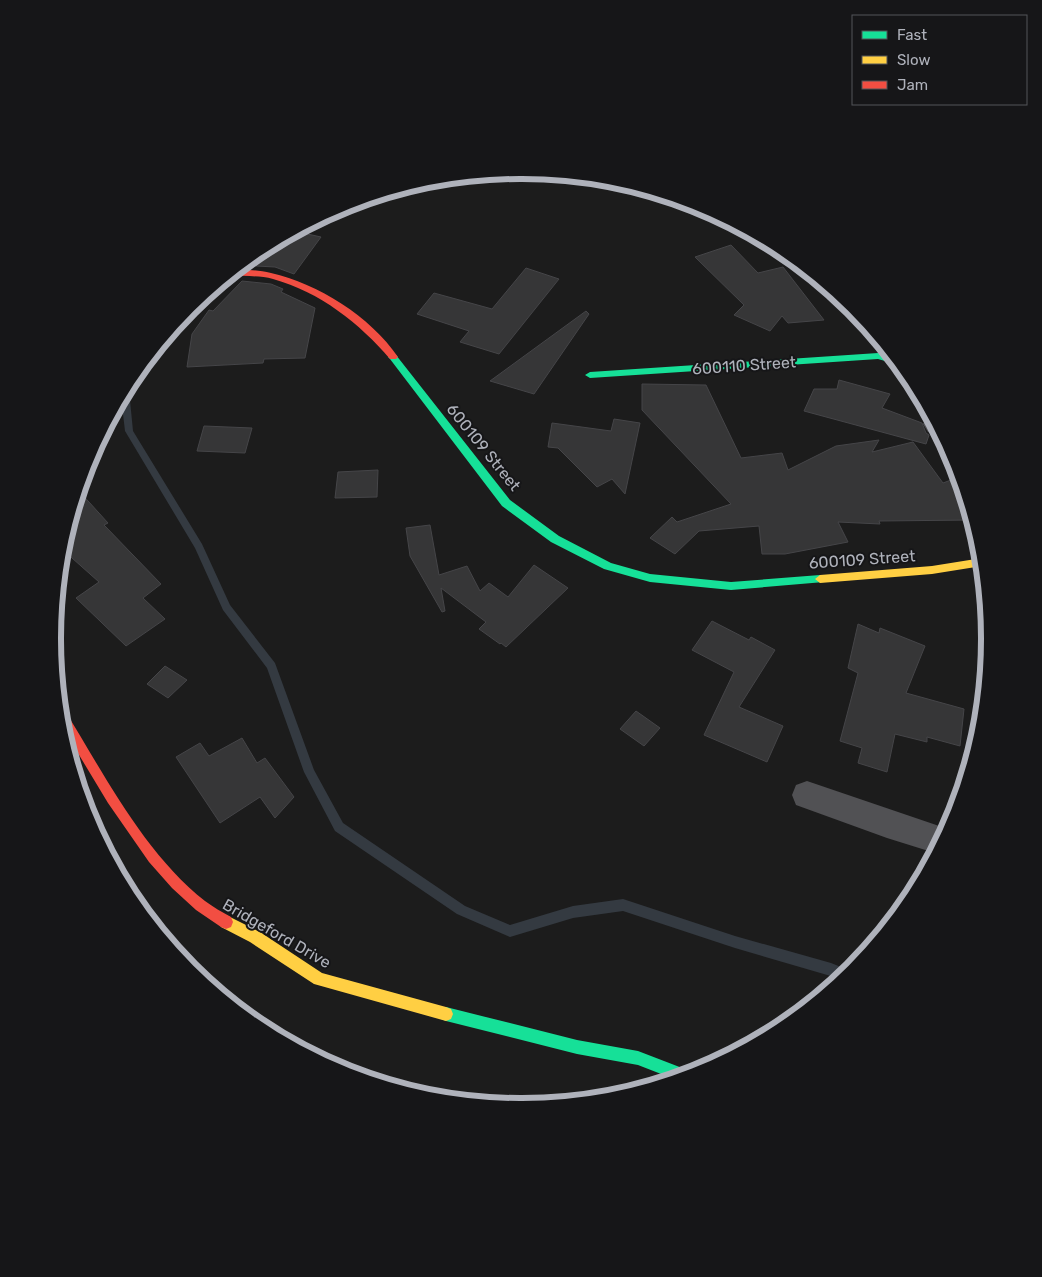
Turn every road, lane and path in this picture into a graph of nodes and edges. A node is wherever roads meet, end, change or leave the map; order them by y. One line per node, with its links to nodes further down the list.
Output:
1 (242, 273): 4 (street, 600109 Street)
2 (886, 358): 3 (street, 600110 Street)
3 (590, 375)
4 (974, 563)
5 (72, 738): 8 (street, Bridgeford Drive)
6 (807, 795): 7 (street)
7 (935, 839)
8 (674, 1072)

